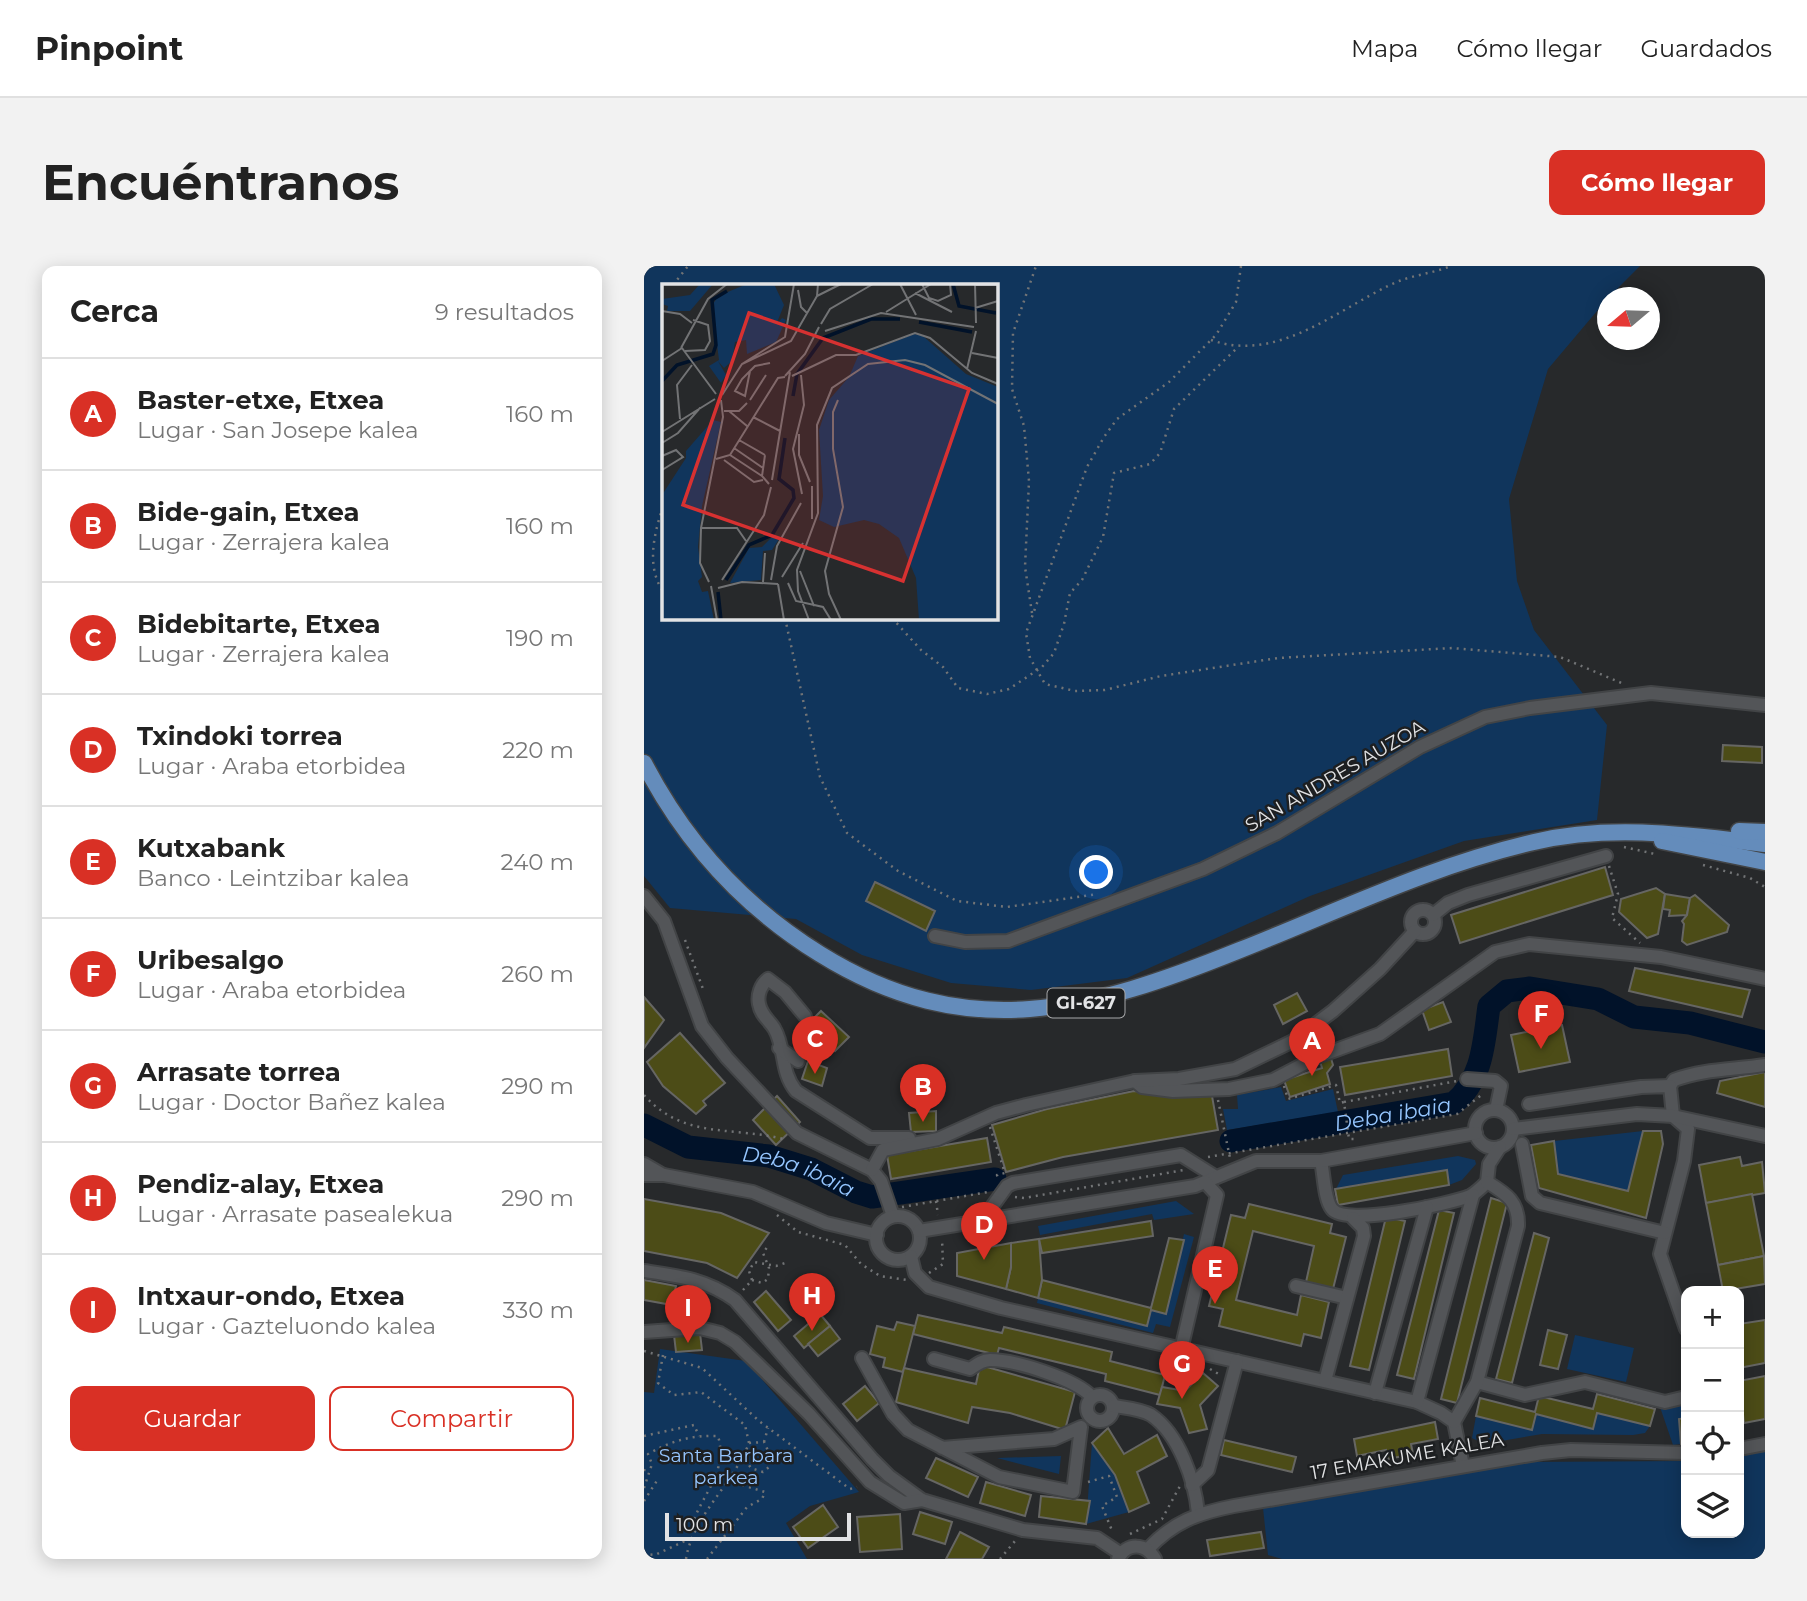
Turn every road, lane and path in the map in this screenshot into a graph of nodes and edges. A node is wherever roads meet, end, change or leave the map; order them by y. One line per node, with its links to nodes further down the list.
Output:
1 (688, 266): 5 (path)
2 (1036, 266): 10 (path)
3 (1241, 266): 6 (path)
4 (1451, 266): 7 (path)
5 (674, 284)
6 (1211, 340): 7 (path); 10 (path)
7 (1237, 348): 13 (path)
8 (662, 510): 9 (path)
9 (662, 589)
10 (1032, 616): 13 (path)
11 (785, 620): 26 (path)
12 (894, 620): 13 (path)
13 (1034, 669): 14 (path)
14 (1646, 694): 15 (street, SAN ANDRES AUZOA); 31 (street, SAN ANDRES AUZOA)
15 (1765, 705)
16 (644, 763): 17 (main road, GI-627)
17 (1597, 832): 19 (main road, GI-627); 23 (main road)
18 (1765, 832): 19 (main road)
19 (1688, 835): 20 (main road, GI-627)
20 (1765, 844)
21 (1658, 855): 22 (path)
22 (1606, 856): 28 (street); 32 (path)
23 (1765, 862)
24 (1694, 863): 25 (path)
25 (1765, 887)
26 (1108, 892)
27 (644, 896): 63 (street)
28 (1433, 915): 29 (street); 29 (street)
29 (1415, 931): 41 (street)
30 (681, 932): 34 (path)
31 (935, 936)
32 (1653, 956): 33 (street); 39 (street)
33 (1765, 979)
34 (704, 992)
35 (805, 1016): 36 (street)
36 (779, 1048): 37 (street); 56 (street)
37 (798, 1061)
38 (1765, 1065): 42 (street)
39 (1281, 1076): 44 (street); 46 (path)
40 (1467, 1079): 43 (street); 46 (path)
41 (1135, 1081): 44 (street); 50 (street)
42 (1670, 1086): 47 (street); 49 (street)
43 (1501, 1088): 48 (street); 52 (path)
44 (1217, 1090): 59 (path)
45 (644, 1095): 55 (path)
46 (1344, 1104): 52 (path)
47 (1529, 1104)
48 (1496, 1110): 51 (street); 53 (street)
49 (1673, 1116): 51 (street); 54 (street); 75 (street)
50 (987, 1117): 56 (street); 68 (path)
51 (1513, 1129): 58 (street)
52 (1348, 1133): 61 (path)
53 (1476, 1133): 58 (street); 60 (street)
54 (1765, 1136)
55 (776, 1137)
56 (938, 1139): 63 (street)
57 (1522, 1144): 75 (street)
58 (1500, 1147): 67 (street)
59 (1226, 1148)
60 (1321, 1161): 66 (street); 72 (street)
61 (1196, 1162): 66 (street); 68 (path); 68 (street)
62 (644, 1164): 65 (street)
63 (873, 1170): 71 (street)
64 (644, 1175): 65 (street)
65 (664, 1175): 76 (street)
66 (1210, 1180): 73 (street); 86 (street)
67 (1487, 1182): 69 (street); 94 (street)
68 (1002, 1192): 71 (path); 73 (street)
69 (1473, 1195): 70 (street); 99 (street)
70 (1427, 1207): 72 (street); 96 (street)
71 (892, 1213): 74 (street); 76 (street)
72 (1353, 1218): 83 (street)
73 (981, 1222): 74 (street)
74 (919, 1231): 78 (street)
75 (1665, 1233): 84 (street)
76 (877, 1236): 78 (street)
77 (768, 1245): 80 (path)
78 (911, 1256): 86 (street)
79 (788, 1262): 80 (path)
80 (766, 1263): 80 (path)
81 (644, 1271): 123 (street)
82 (1296, 1286): 83 (street)
83 (1347, 1298): 93 (street)
84 (1681, 1316)
85 (644, 1332): 120 (street)
86 (1181, 1350): 91 (street)
87 (644, 1351): 88 (path)
88 (663, 1355): 104 (path); 108 (path)
89 (862, 1358): 110 (street)
90 (934, 1359): 97 (street)
91 (1237, 1361): 93 (street); 118 (street)
92 (1201, 1367): 95 (path)
93 (1325, 1381): 96 (street)
94 (1477, 1382): 98 (street); 102 (street)
95 (1224, 1383)
96 (1375, 1393): 99 (street)
97 (1092, 1397): 100 (street); 101 (street)
98 (1681, 1398)
99 (1417, 1402): 102 (street)
100 (1114, 1406): 101 (street); 118 (street)
101 (1089, 1416): 103 (street)
102 (1454, 1422): 115 (street)
103 (1081, 1427): 110 (street); 121 (street)
104 (768, 1428): 107 (path); 120 (path)
105 (644, 1436): 106 (path)
106 (699, 1436): 122 (path); 128 (path)
107 (764, 1442): 108 (path); 113 (path)
108 (749, 1443): 113 (path)
109 (1765, 1444): 111 (street)
110 (942, 1448): 121 (street)
111 (1744, 1448)
112 (1681, 1453): 115 (street, 17 EMAKUME KALEA)
113 (744, 1458): 119 (path)
114 (646, 1466): 116 (path)
115 (1463, 1466): 125 (street, 17 EMAKUME KALEA)
116 (644, 1471)
117 (658, 1479): 124 (path)
118 (1190, 1479): 125 (street); 129 (path)
119 (729, 1481): 128 (path); 133 (path)
120 (870, 1482): 123 (street)
121 (1074, 1486): 126 (path)
122 (644, 1488)
123 (922, 1500): 127 (street)
124 (644, 1501)
125 (1198, 1513): 131 (street, 17 EMAKUME KALEA)
126 (1105, 1517)
127 (1023, 1530): 129 (street); 134 (path)
128 (689, 1539): 130 (path); 132 (path)
129 (1117, 1553): 131 (street)
130 (644, 1554)
131 (1152, 1554)
132 (686, 1559)
133 (707, 1559)
134 (1000, 1559)

